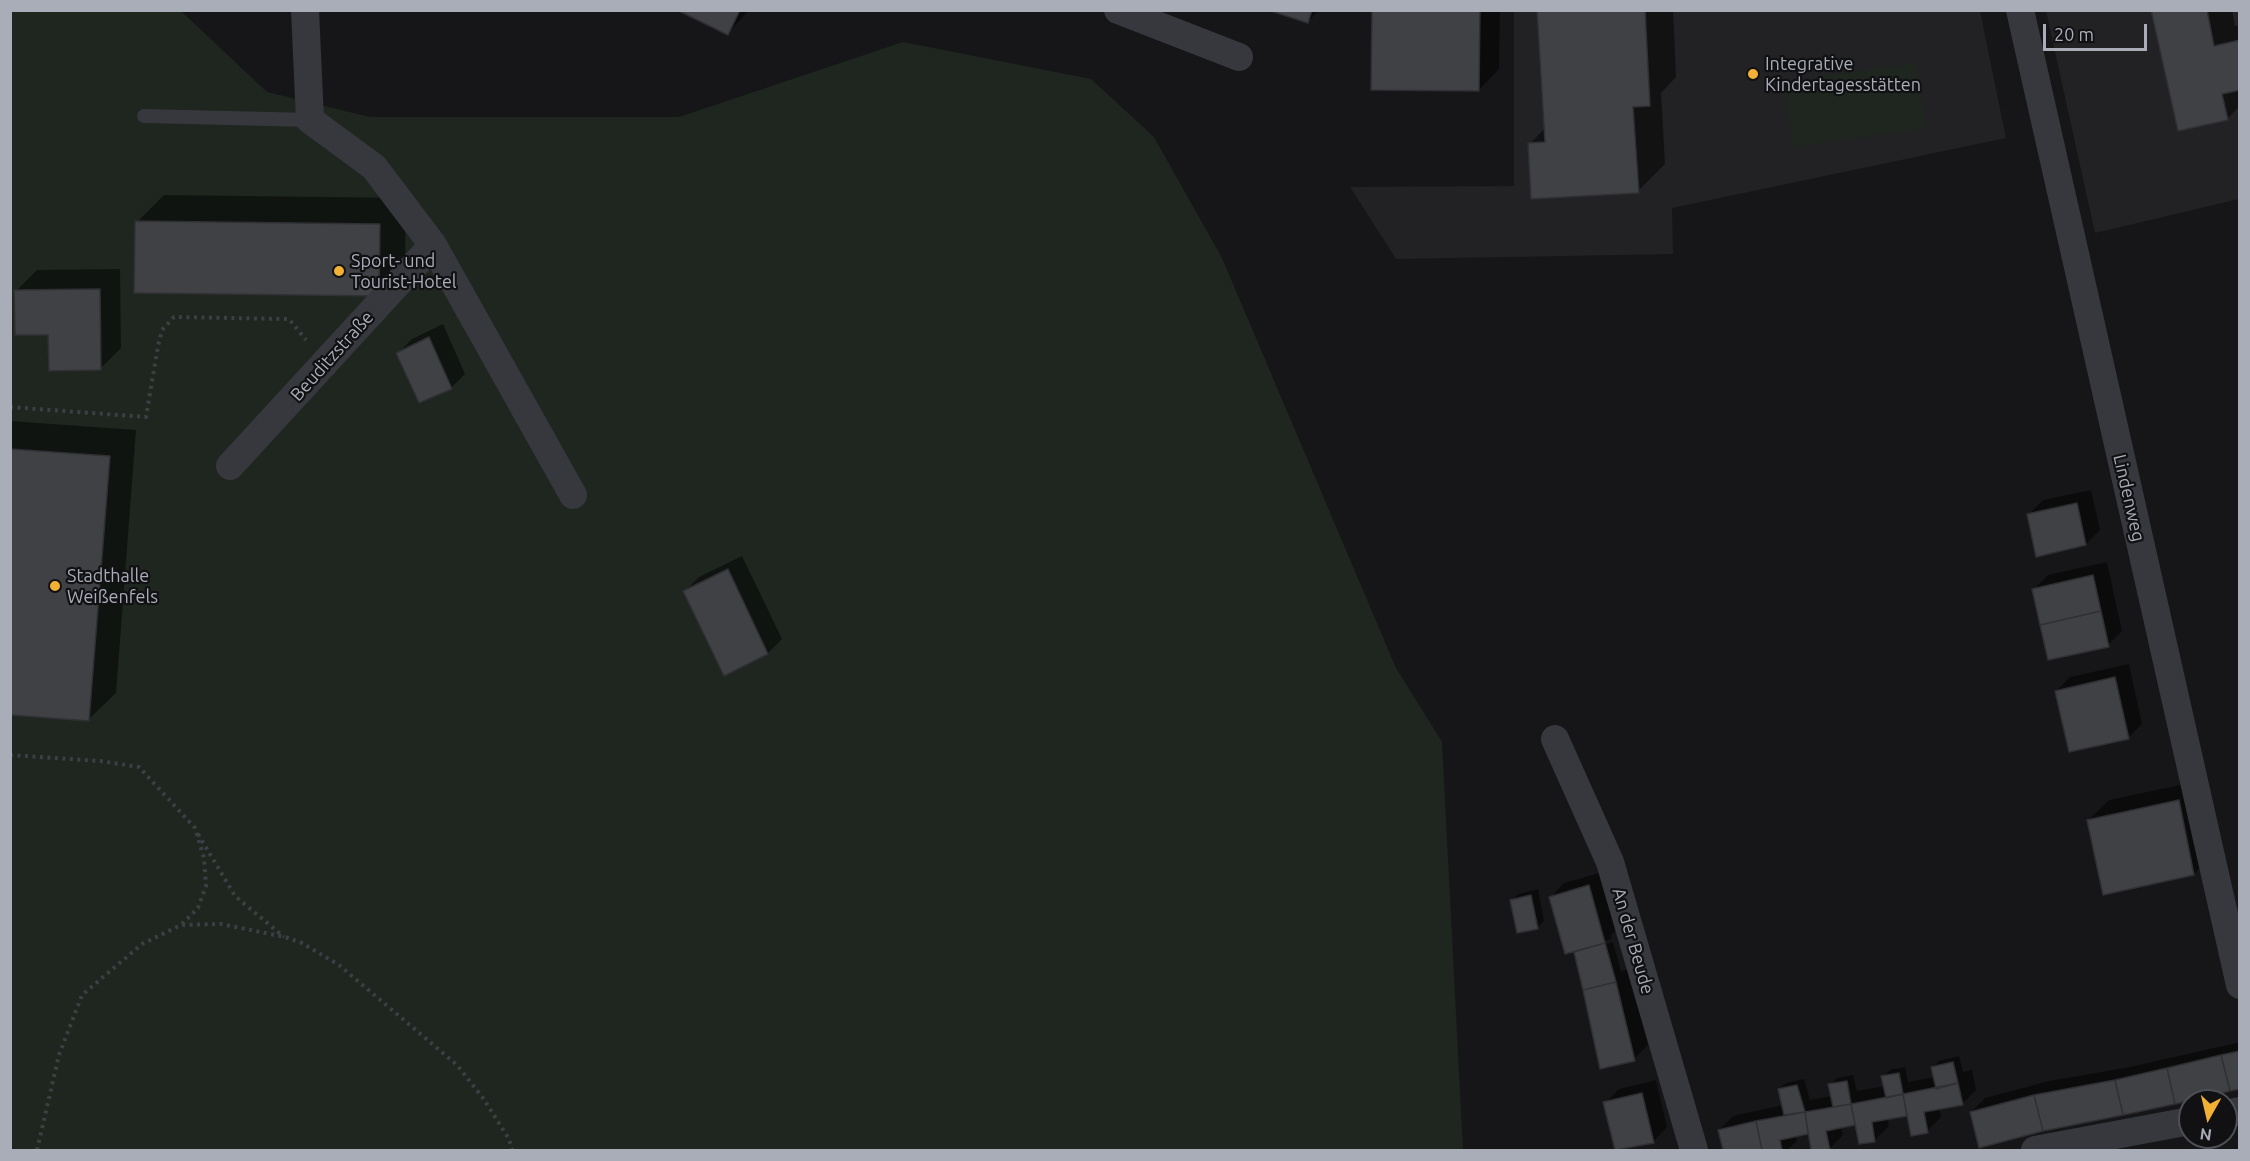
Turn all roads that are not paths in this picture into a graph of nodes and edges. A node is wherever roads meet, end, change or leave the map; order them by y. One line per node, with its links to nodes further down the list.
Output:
1 (305, 10): 6 (street)
2 (1118, 10): 4 (street)
3 (2020, 10): 11 (street, Lindenweg)
4 (1239, 57)
5 (144, 116): 6 (lane)
6 (310, 120): 7 (street)
7 (433, 245): 8 (street, Beuditzstraße); 9 (street)
8 (230, 466)
9 (573, 495)
10 (1554, 739): 13 (street, An der Beude)
11 (2240, 985)
12 (2178, 1123): 14 (street)
13 (1694, 1150)
14 (2035, 1150)

